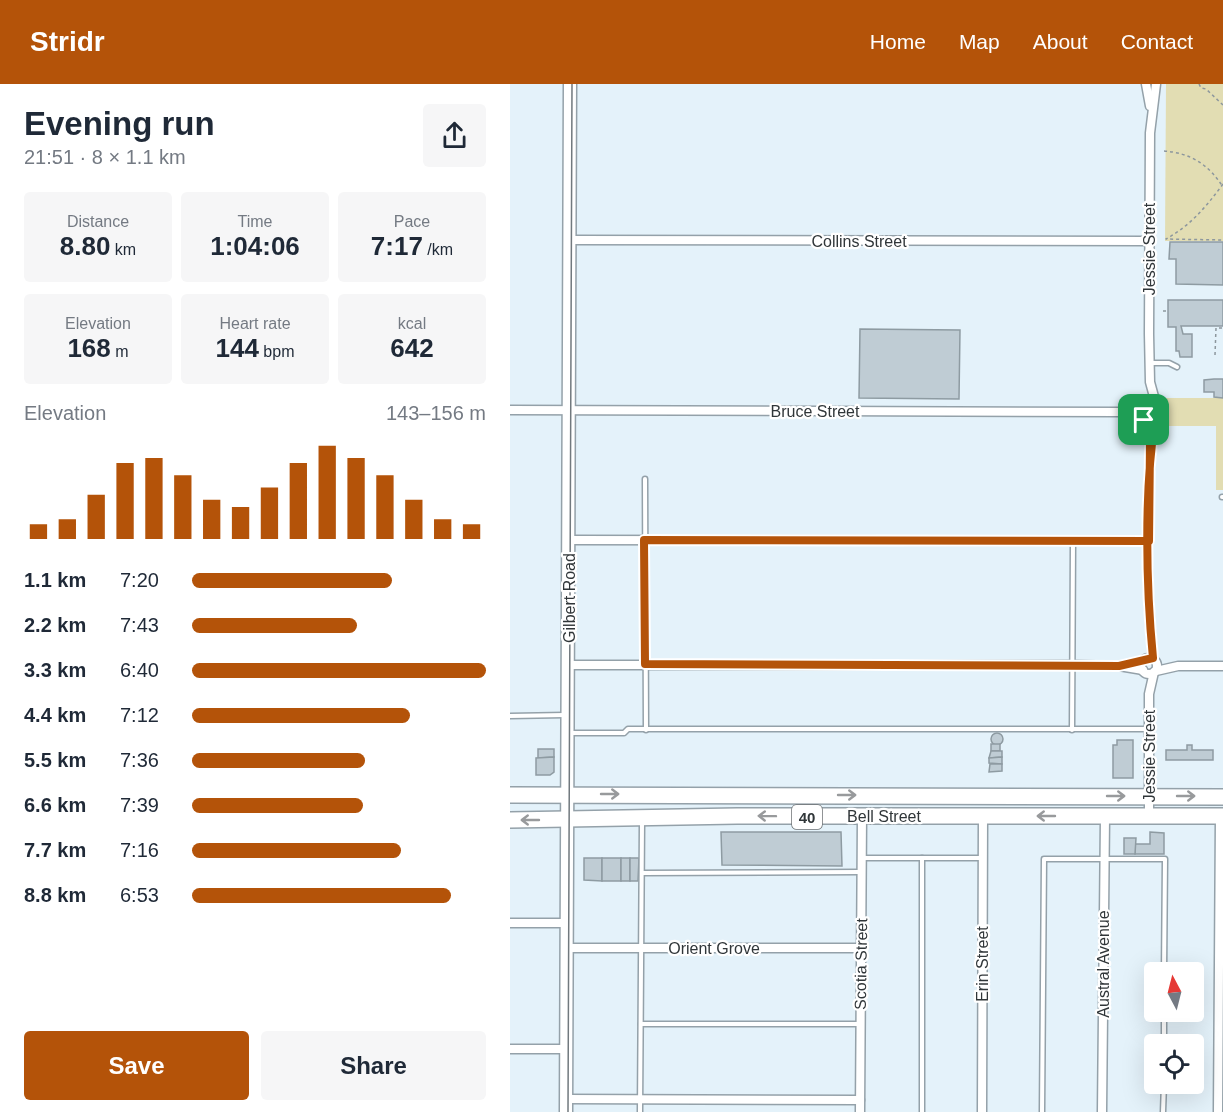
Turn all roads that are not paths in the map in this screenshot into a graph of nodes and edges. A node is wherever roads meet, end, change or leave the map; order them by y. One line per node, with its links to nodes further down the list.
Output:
1 (570, 84): 5 (street, Gilbert Road)
2 (1146, 84): 4 (street, Jessie Street)
3 (1156, 84): 4 (street, Jessie Street)
4 (1151, 116): 6 (street, Jessie Street)
5 (569, 240): 6 (street, Collins Street); 13 (street, Gilbert Road)
6 (1149, 241): 7 (street, Jessie Street)
7 (1149, 363): 8 (lane); 9 (street, Jessie Street)
8 (1177, 367)
9 (1150, 382): 10 (street, Jessie Street); 11 (street, Jessie Street)
10 (1155, 404): 11 (street, Bruce Street); 16 (street, Jessie Street)
11 (1143, 405): 14 (street, Bruce Street); 15 (street, Jessie Street)
12 (510, 410): 13 (street, Bruce Street)
13 (569, 411): 14 (street, Bruce Street); 19 (street, Gilbert Road)
14 (1121, 412): 15 (street, Bruce Street)
15 (1143, 419): 16 (street, Bruce Street); 17 (street, Jessie Street)
16 (1155, 421): 17 (street, Jessie Street)
17 (1150, 444): 22 (street, Jessie Street)
18 (645, 478): 20 (lane)
19 (569, 540): 20 (street); 25 (street, Gilbert Road)
20 (644, 540): 21 (street); 23 (lane)
21 (1072, 541): 22 (street); 24 (lane)
22 (1149, 541): 26 (street, Jessie Street)
23 (645, 664): 24 (street); 25 (street); 31 (lane)
24 (1073, 664): 26 (street); 32 (lane)
25 (568, 665): 28 (street, Gilbert Road)
26 (1149, 666): 27 (street); 30 (street, Jessie Street)
27 (1223, 666)
28 (568, 715): 29 (lane); 33 (street, Gilbert Road)
29 (510, 716)
30 (1149, 729): 32 (lane); 36 (street, Jessie Street)
31 (646, 730): 32 (lane); 33 (lane)
32 (1072, 730)
33 (568, 733): 34 (street, Gilbert Road)
34 (568, 794): 35 (highway, Bell Street / 40); 36 (highway, Bell Street / 40, one-way to 36); 45 (street, Gilbert Road)
35 (510, 795)
36 (1149, 796): 37 (highway, Bell Street / 40, one-way to 37); 42 (street, Jessie Street)
37 (1223, 796)
38 (862, 816): 39 (highway, Bell Street / 40); 43 (highway, Bell Street / 40, one-way to 43); 46 (street, Scotia Street)
39 (983, 816): 41 (highway, Bell Street / 40, one-way to 39); 48 (street, Erin Street)
40 (1222, 816): 42 (highway, Bell Street / 40); 74 (street)
41 (1105, 817): 42 (highway, Bell Street / 40); 49 (street, Austral Avenue)
42 (1149, 817)
43 (642, 818): 45 (highway, Bell Street / 40); 51 (lane)
44 (510, 820): 45 (highway, Bell Street / 40, one-way to 44)
45 (568, 820): 53 (street, Gilbert Road)
46 (862, 858): 47 (lane); 50 (street, Scotia Street)
47 (922, 858): 48 (lane); 69 (lane)
48 (983, 858): 70 (street, Erin Street)
49 (1104, 859): 57 (lane); 71 (lane); 72 (street, Austral Avenue)
50 (862, 872): 51 (lane); 56 (street, Scotia Street)
51 (642, 873): 55 (lane)
52 (510, 922): 53 (street)
53 (567, 922): 54 (street, Gilbert Road)
54 (566, 948): 55 (street, Orient Grove); 61 (street, Gilbert Road)
55 (641, 948): 56 (street, Orient Grove); 58 (lane)
56 (861, 948): 59 (street, Scotia Street)
57 (1164, 962)
58 (641, 1024): 59 (lane); 64 (lane)
59 (861, 1024): 65 (street, Scotia Street)
60 (510, 1049): 61 (street)
61 (566, 1049): 63 (street, Gilbert Road)
62 (1164, 1094): 73 (lane)
63 (566, 1099): 64 (street); 66 (street, Gilbert Road)
64 (641, 1099): 65 (street); 67 (lane)
65 (860, 1100): 68 (street, Scotia Street)
66 (566, 1112)
67 (640, 1112)
68 (860, 1112)
69 (922, 1112)
70 (982, 1112)
71 (1042, 1112)
72 (1102, 1112)
73 (1163, 1112)
74 (1218, 1112)

